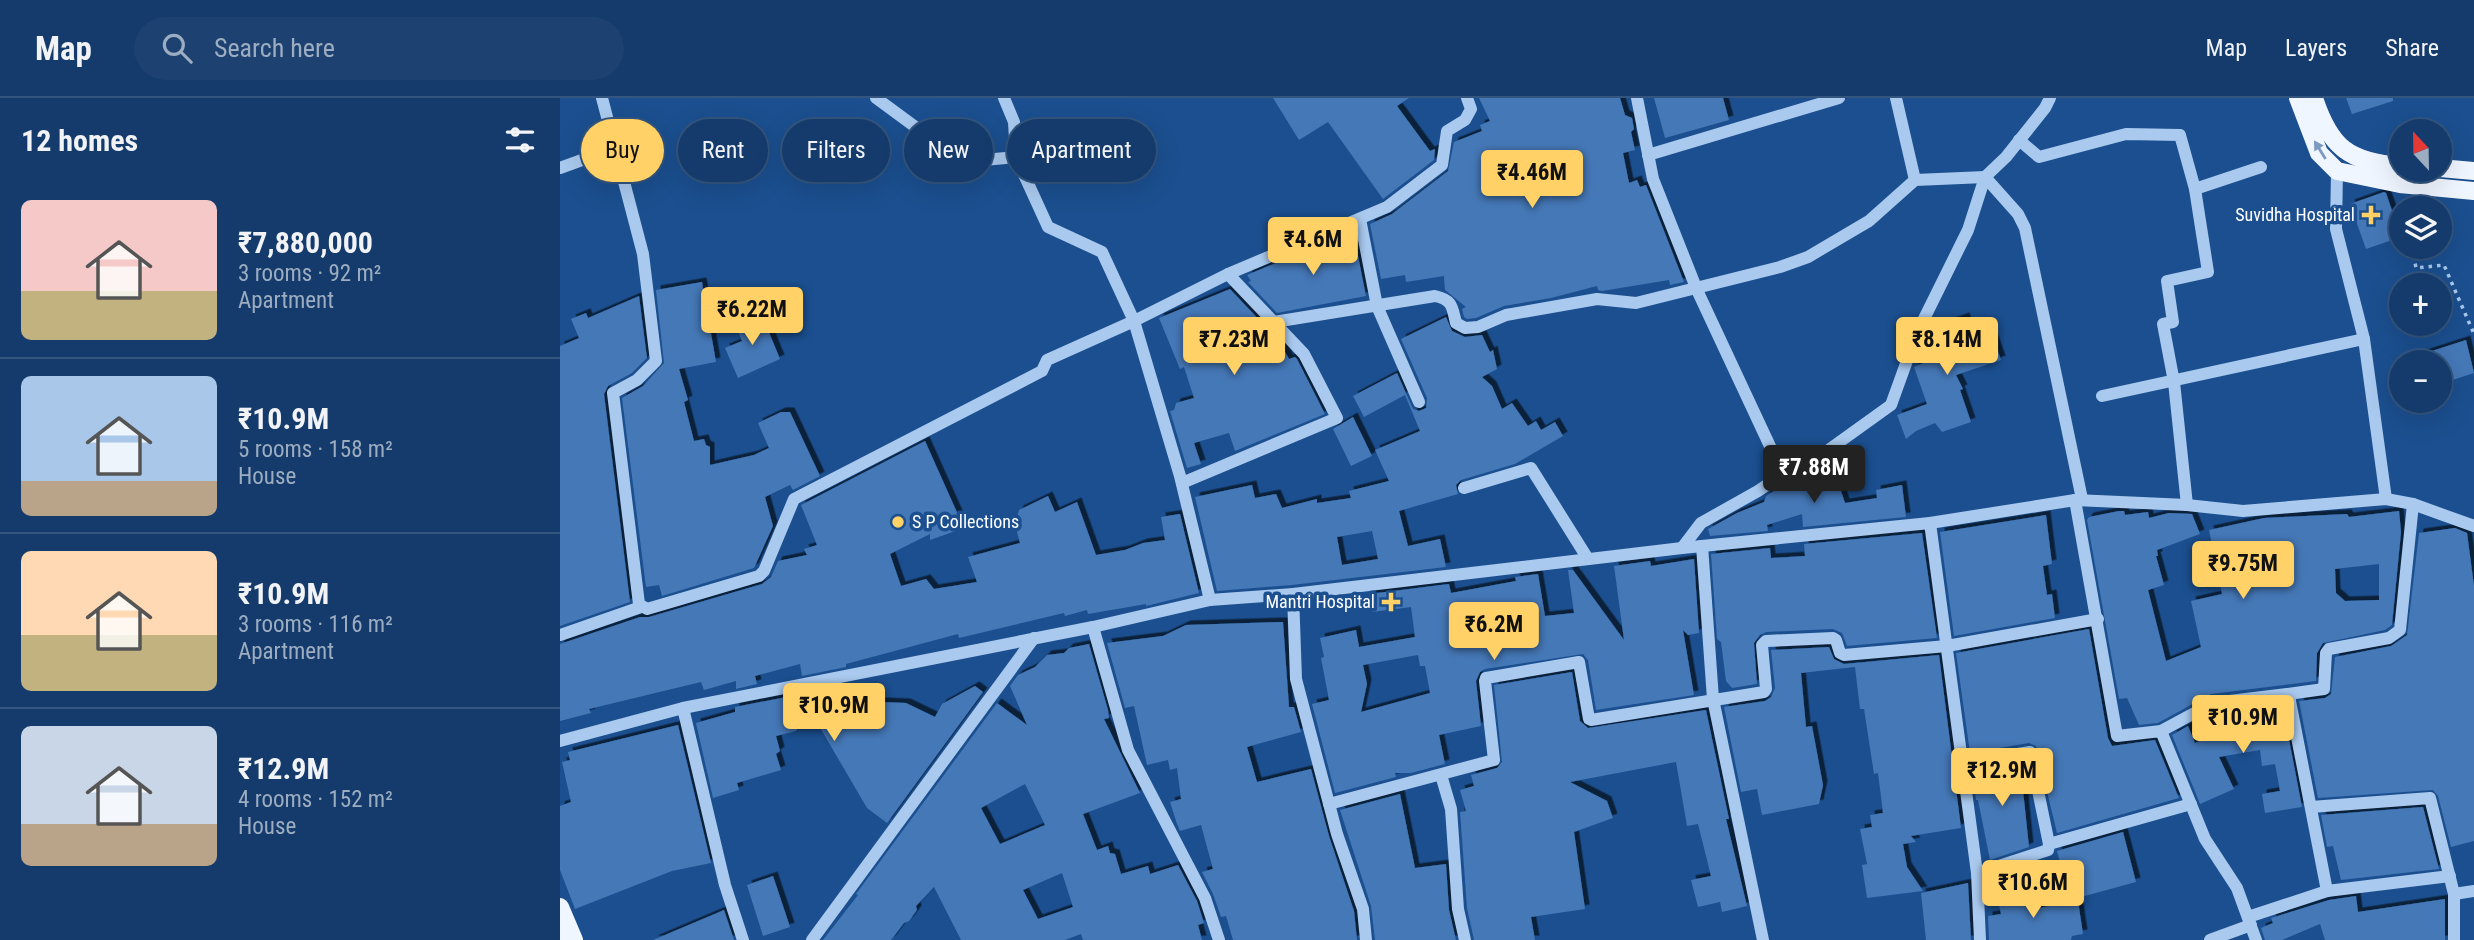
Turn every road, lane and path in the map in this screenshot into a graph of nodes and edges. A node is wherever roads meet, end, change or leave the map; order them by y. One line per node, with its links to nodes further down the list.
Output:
1 (603, 98): 11 (street)
2 (876, 98): 15 (street)
3 (1003, 98): 12 (street)
4 (1467, 98): 29 (street)
5 (1637, 98): 14 (street)
6 (1839, 98): 10 (street)
7 (1896, 98): 24 (street)
8 (2050, 98): 13 (street)
9 (2299, 100): 17 (main road); 21 (main road, one-way to 9)
10 (1794, 105): 14 (street)
11 (608, 119)
12 (1013, 119)
13 (2019, 140): 23 (street); 27 (street)
14 (1648, 155): 32 (street)
15 (1007, 158)
16 (581, 160): 19 (street)
17 (2389, 163)
18 (2261, 167): 27 (street)
19 (560, 168)
20 (2452, 169): 22 (main road)
21 (2337, 171): 28 (main road); 37 (street)
22 (2474, 172)
23 (1985, 177): 24 (street); 41 (street); 45 (street)
24 (1914, 180): 32 (street)
25 (624, 182): 55 (street)
26 (1027, 182): 34 (street)
27 (2195, 189): 38 (street)
28 (2474, 191)
29 (1360, 219): 31 (street); 33 (street)
30 (2414, 259): 36 (path)
31 (1228, 274): 34 (street); 35 (street)
32 (1696, 290): 33 (street); 41 (street)
33 (1377, 306): 35 (street); 40 (street)
34 (1135, 321): 42 (street); 55 (street)
35 (1274, 322): 42 (street)
36 (2474, 334)
37 (2364, 339): 38 (street); 44 (street)
38 (2174, 382): 39 (street); 47 (street)
39 (2102, 396)
40 (1419, 402)
41 (1783, 474): 51 (street)
42 (1182, 483): 54 (street)
43 (1464, 488): 52 (street)
44 (2386, 499): 46 (street); 47 (street)
45 (2079, 500): 47 (street); 48 (street); 56 (street)
46 (2413, 504): 49 (street); 61 (street)
47 (2187, 505)
48 (1930, 523): 50 (street); 60 (street)
49 (2474, 526)
50 (1702, 547): 51 (street); 62 (street)
51 (1682, 548): 52 (street)
52 (1588, 559): 53 (street)
53 (1293, 594): 54 (street); 68 (street)
54 (1210, 600): 57 (street)
55 (641, 607): 58 (street)
56 (2098, 620): 60 (street); 64 (street)
57 (1093, 626): 59 (street); 82 (street)
58 (560, 635)
59 (1034, 638): 63 (street); 81 (street)
60 (1947, 646): 62 (street); 66 (street)
61 (2288, 694): 64 (street); 70 (street)
62 (1713, 699): 67 (street); 85 (street)
63 (683, 708): 65 (street); 80 (street)
64 (2161, 731): 69 (street)
65 (560, 741)
66 (1961, 763): 71 (street); 72 (street)
67 (1441, 775): 68 (street); 84 (street)
68 (1329, 804): 83 (street)
69 (2190, 804): 71 (street); 78 (street)
70 (2311, 807): 73 (street); 74 (street)
71 (2049, 844): 72 (street)
72 (1977, 873): 86 (street)
73 (2450, 876): 74 (street); 76 (street)
74 (2327, 891): 78 (street)
75 (2474, 891): 76 (street)
76 (2454, 894): 89 (street)
77 (560, 907): 79 (main road)
78 (2250, 921): 87 (street); 88 (street)
79 (574, 940)
80 (743, 940)
81 (812, 940)
82 (1219, 940)
83 (1366, 940)
84 (1465, 940)
85 (1762, 940)
86 (1980, 940)
87 (2210, 940)
88 (2256, 940)
89 (2454, 940)

